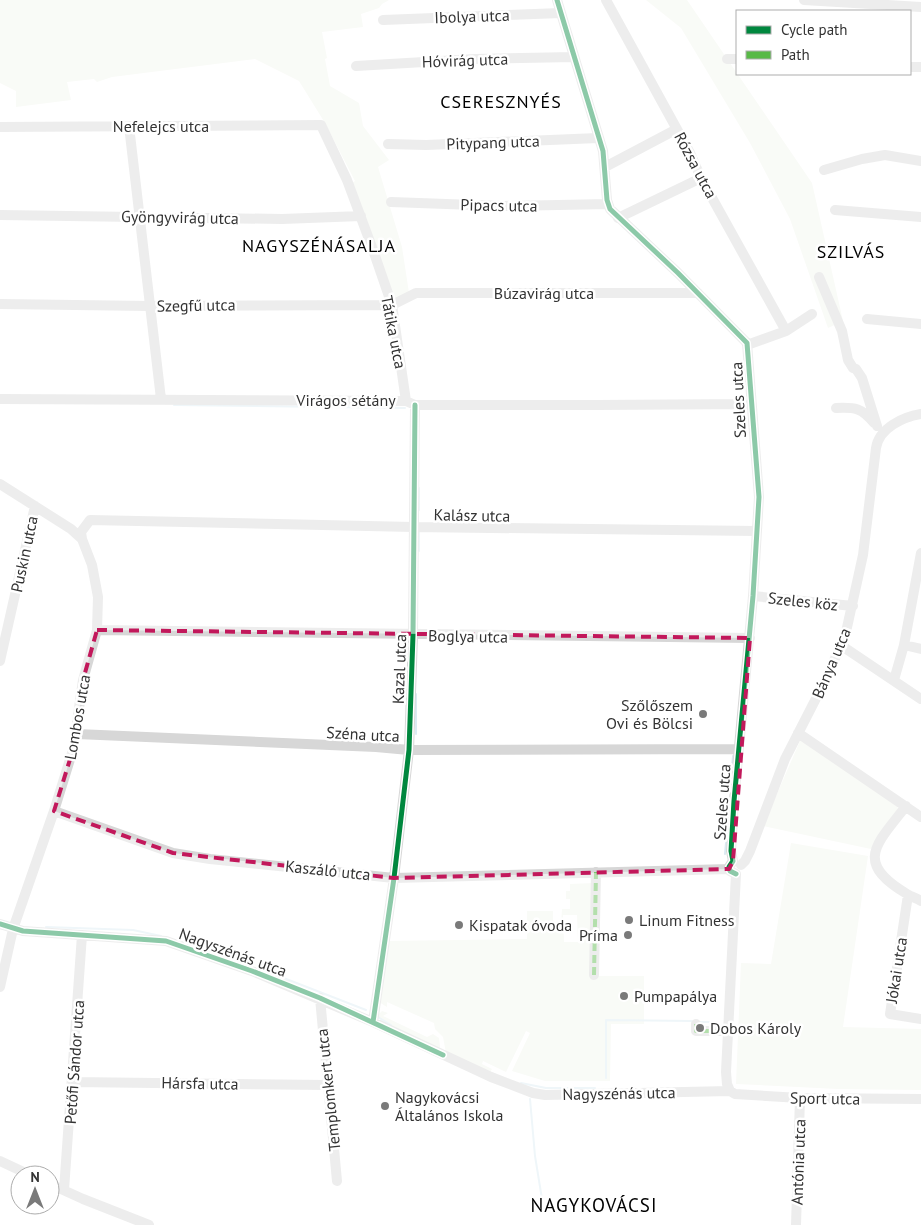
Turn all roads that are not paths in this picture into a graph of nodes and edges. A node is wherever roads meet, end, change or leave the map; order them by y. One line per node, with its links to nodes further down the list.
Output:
1 (557, 0): 5 (street)
2 (606, 0): 12 (street, Rózsa utca)
3 (804, 0): 4 (street)
4 (921, 7)
5 (561, 13): 6 (street, Ibolya utca); 7 (street)
6 (383, 20)
7 (574, 57): 8 (street, Hóvirág utca); 13 (street)
8 (356, 66)
9 (321, 125): 10 (street, Nefelejcs utca); 24 (street, Tátika utca)
10 (129, 126): 11 (street, Nefelejcs utca); 23 (street)
11 (0, 127)
12 (677, 130): 16 (street); 18 (street, Rózsa utca)
13 (598, 138): 14 (street, Pitypang utca); 16 (street)
14 (388, 144)
15 (921, 162): 17 (street)
16 (605, 167): 20 (street)
17 (824, 170)
18 (702, 178): 26 (street); 35 (street, Rózsa utca)
19 (391, 202): 20 (street, Pipacs utca)
20 (608, 204): 26 (street, Szeles utca)
21 (835, 210): 25 (street)
22 (0, 215): 23 (street, Gyöngyvirág utca)
23 (140, 216): 24 (street, Gyöngyvirág utca); 31 (street)
24 (360, 216): 30 (street, Tátika utca)
25 (921, 217)
26 (618, 218): 28 (street, Szeles utca)
27 (819, 277): 43 (street)
28 (698, 293): 30 (street, Búzavirág utca); 36 (street, Szeles utca)
29 (0, 304): 31 (street, Szegfű utca)
30 (392, 305): 31 (street, Szegfű utca); 39 (street, Tátika utca)
31 (149, 306): 38 (street)
32 (812, 314): 35 (street)
33 (868, 319): 34 (street)
34 (921, 324)
35 (786, 330): 36 (street)
36 (747, 345): 40 (street, Szeles utca)
37 (0, 399): 38 (street, Virágos sétány)
38 (161, 399): 39 (street, Virágos sétány)
39 (411, 403): 40 (street, Virágos sétány); 47 (street, Kazal utca)
40 (751, 404): 48 (street, Szeles utca)
41 (836, 408): 43 (street)
42 (921, 414): 44 (street)
43 (877, 426): 44 (street)
44 (879, 436): 52 (street, Bánya utca)
45 (0, 485): 46 (street)
46 (34, 506): 49 (street); 59 (street, Puskin utca)
47 (413, 526): 48 (street, Kalász utca); 49 (street, Kalász utca); 54 (street, Kazal utca)
48 (756, 530): 51 (street, Szeles utca)
49 (82, 539): 53 (street, Lombos utca)
50 (921, 554): 56 (street)
51 (753, 596): 52 (street, Szeles köz); 55 (street, Szeles utca)
52 (853, 606): 57 (street, Bánya utca)
53 (97, 630): 54 (street, Boglya utca); 63 (street, Lombos utca)
54 (413, 635): 55 (street, Boglya utca); 65 (street, Kazal utca)
55 (750, 638): 64 (street, Szeles utca)
56 (904, 645): 58 (street); 60 (street)
57 (842, 646): 60 (street); 62 (street, Bánya utca)
58 (921, 649)
59 (0, 662)
60 (894, 680): 61 (street)
61 (921, 699)
62 (798, 733): 66 (street); 69 (street, Bánya utca)
63 (77, 734): 65 (street, Széna utca); 67 (street, Lombos utca)
64 (738, 749): 65 (street, Széna utca); 69 (street, Szeles utca)
65 (409, 750): 71 (street, Kazal utca)
66 (906, 806): 68 (street); 72 (street)
67 (54, 811): 71 (street, Kaszáló utca); 75 (street, Lombos utca)
68 (921, 817)
69 (735, 867): 70 (street, Kaszáló utca); 83 (street, Bánya utca)
70 (596, 872): 71 (street, Kaszáló utca); 77 (street)
71 (394, 878): 81 (street, Kazal utca)
72 (908, 895): 73 (street); 80 (street, Jókai utca)
73 (921, 901)
74 (0, 924): 75 (street, Nagyszénás utca)
75 (13, 928): 76 (street, Nagyszénás utca); 78 (street, Lombos utca)
76 (82, 935): 79 (street, Nagyszénás utca); 84 (street, Petőfi Sándor utca)
77 (594, 975)
78 (0, 987)
79 (320, 998): 81 (street, Nagyszénás utca); 85 (street, Templomkert utca)
80 (921, 1019)
81 (373, 1022): 86 (street, Nagyszénás utca)
82 (696, 1024): 83 (street)
83 (728, 1031): 86 (street, Bánya utca)
84 (72, 1082): 85 (street, Hársfa utca); 91 (street, Petőfi Sándor utca)
85 (327, 1084): 89 (street, Templomkert utca)
86 (730, 1091): 87 (street, Sport utca)
87 (800, 1098): 88 (street, Sport utca); 93 (street, Antónia utca)
88 (921, 1098)
89 (337, 1181)
90 (60, 1188): 91 (street)
91 (64, 1190): 92 (street)
92 (149, 1225)
93 (796, 1225)

